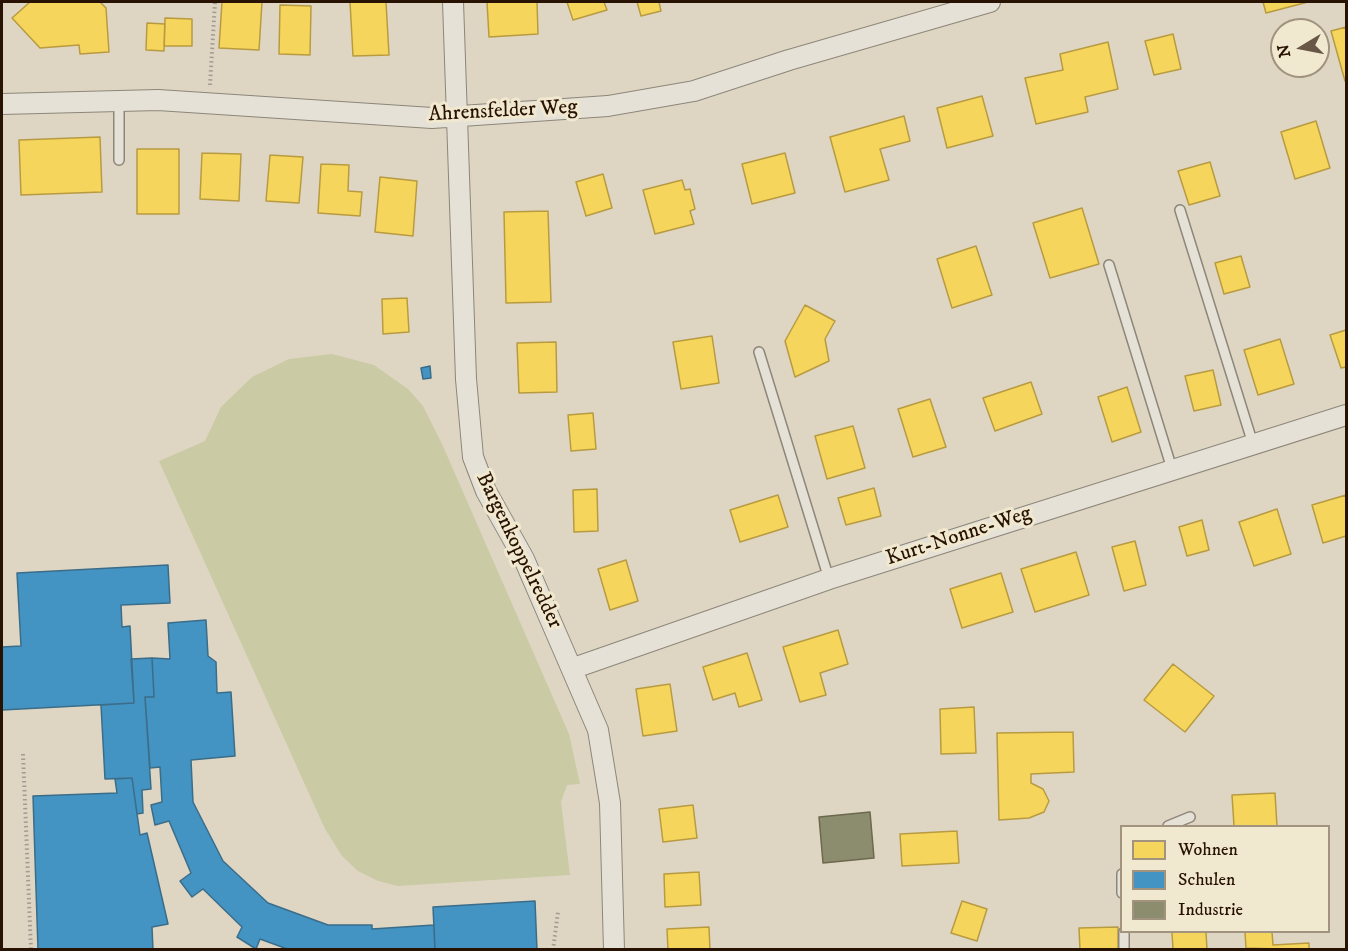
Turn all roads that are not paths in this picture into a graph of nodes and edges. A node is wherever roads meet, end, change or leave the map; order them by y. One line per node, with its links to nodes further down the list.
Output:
1 (453, 2): 5 (street, Bargenkoppelredder)
2 (990, 2): 5 (street, Ahrensfelder Weg)
3 (119, 101): 4 (street, Ahrensfelder Weg); 5 (street, Ahrensfelder Weg); 6 (lane)
4 (2, 104)
5 (457, 116): 14 (street, Bargenkoppelredder)
6 (119, 160)
7 (1180, 210): 11 (lane)
8 (1109, 265): 12 (lane)
9 (759, 352): 13 (lane)
10 (1347, 415): 11 (street, Kurt-Nonne-Weg)
11 (1253, 444): 12 (street, Kurt-Nonne-Weg)
12 (1172, 469): 13 (street, Kurt-Nonne-Weg)
13 (829, 579): 14 (street, Kurt-Nonne-Weg)
14 (574, 668): 18 (street, Bargenkoppelredder)
15 (1190, 817): 16 (lane)
16 (1170, 825)
17 (1124, 933): 19 (lane)
18 (614, 950)
19 (1125, 950)

